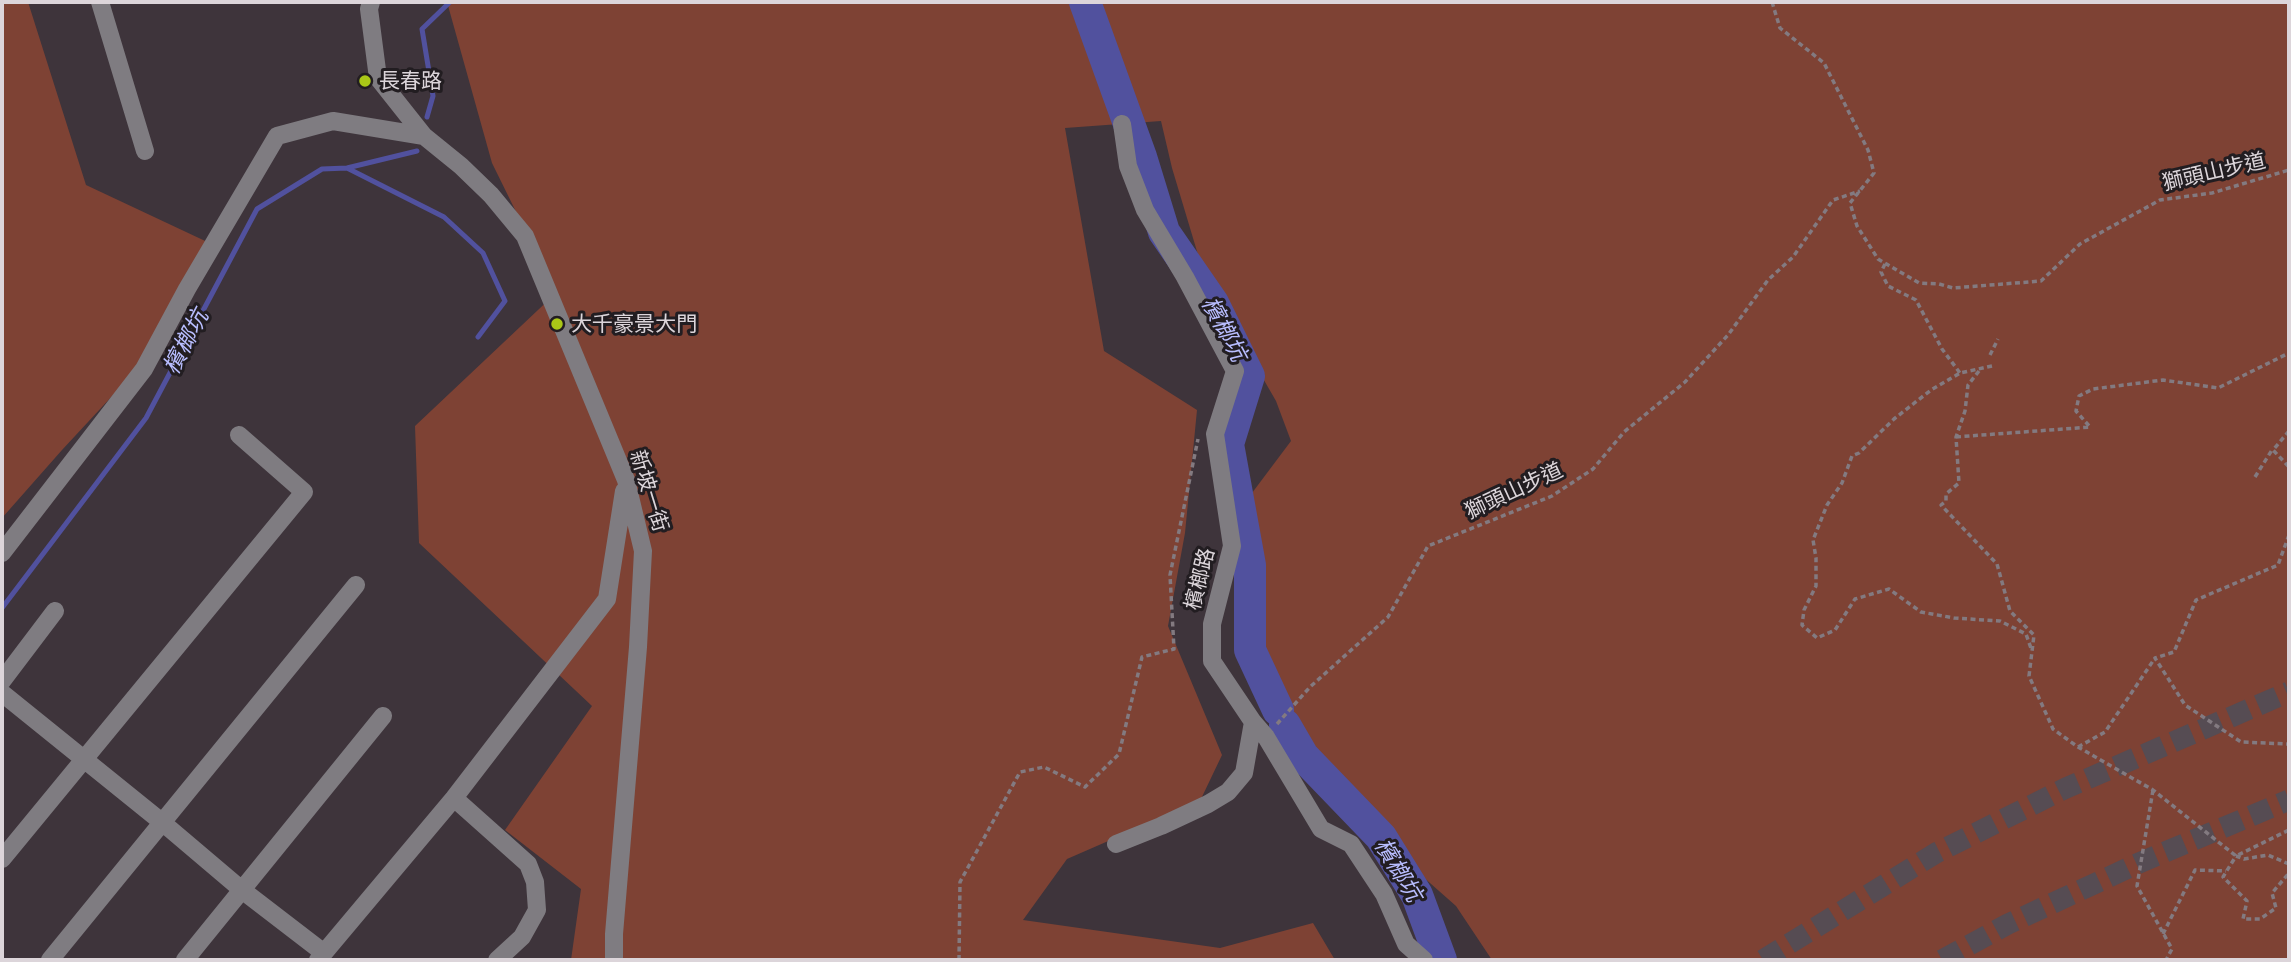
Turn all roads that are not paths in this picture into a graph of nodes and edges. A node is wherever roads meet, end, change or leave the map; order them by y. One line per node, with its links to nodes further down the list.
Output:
1 (100, 2): 5 (street)
2 (370, 2): 4 (street)
3 (1122, 124): 14 (street, 檳榔路)
4 (424, 136): 7 (street, 新坡一街); 8 (street)
5 (145, 151)
6 (239, 435): 15 (street)
7 (626, 480): 16 (street); 25 (street, 新坡一街)
8 (2, 554)
9 (356, 585): 17 (street)
10 (55, 611): 11 (street)
11 (2, 681)
12 (2, 693): 15 (street)
13 (383, 716): 20 (street)
14 (1253, 722): 18 (street); 26 (street, 檳榔路)
15 (84, 758): 17 (street); 19 (street)
16 (454, 798): 21 (street); 24 (street)
17 (163, 823): 20 (street); 22 (street)
18 (1115, 844)
19 (2, 859)
20 (242, 890): 21 (street); 23 (street)
21 (321, 957)
22 (50, 960)
23 (185, 960)
24 (497, 960)
25 (614, 960)
26 (1424, 960)

